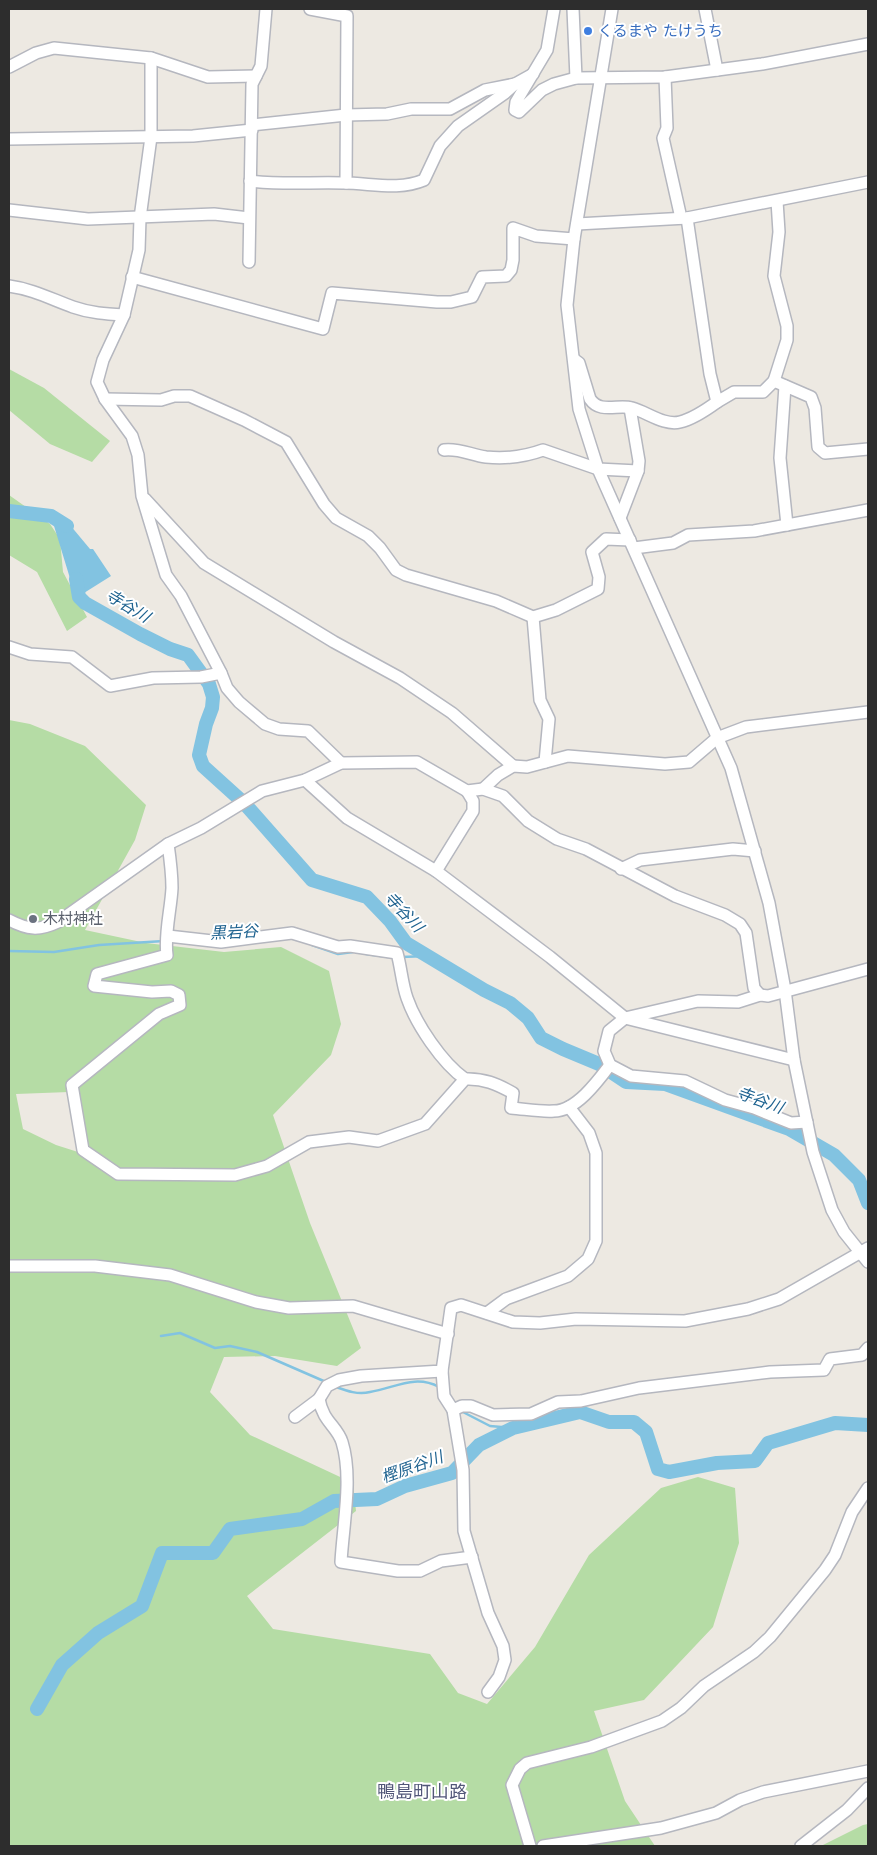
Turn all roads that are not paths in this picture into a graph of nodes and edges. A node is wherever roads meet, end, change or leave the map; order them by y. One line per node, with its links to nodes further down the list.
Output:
1 (266, 9): 12 (street)
2 (310, 9): 17 (street)
3 (554, 9): 11 (street)
4 (573, 9): 15 (street)
5 (612, 9): 13 (street)
6 (705, 9): 10 (street)
7 (868, 44): 10 (street)
8 (152, 58): 9 (street); 12 (street); 19 (street)
9 (9, 67)
10 (717, 70): 14 (street)
11 (534, 73): 15 (street); 16 (street)
12 (256, 76): 18 (street)
13 (602, 77): 14 (street); 15 (street); 29 (street)
14 (665, 77): 28 (street)
15 (576, 78)
16 (514, 84): 17 (street); 23 (street)
17 (346, 115): 18 (street); 23 (street)
18 (252, 127): 19 (street); 21 (street)
19 (150, 137): 20 (street); 26 (street)
20 (9, 139)
21 (250, 181): 23 (street); 27 (street)
22 (868, 182): 24 (street)
23 (346, 183)
24 (777, 201): 28 (street); 36 (street)
25 (9, 210): 26 (street)
26 (140, 218): 27 (street); 32 (street)
27 (249, 218): 31 (street)
28 (684, 218): 29 (street); 38 (street)
29 (577, 224): 30 (street)
30 (574, 240): 32 (street); 35 (street)
31 (249, 262)
32 (132, 277): 34 (street)
33 (9, 286): 34 (street)
34 (124, 314): 37 (street)
35 (572, 358): 39 (street); 42 (street)
36 (780, 384): 38 (street); 40 (street); 47 (street)
37 (105, 399): 44 (street); 49 (street)
38 (717, 402): 39 (street)
39 (630, 408): 43 (street)
40 (868, 449)
41 (444, 450): 42 (street)
42 (598, 469): 43 (street); 46 (street)
43 (638, 471): 46 (street)
44 (142, 496): 51 (street); 56 (street)
45 (868, 510): 47 (street)
46 (620, 518): 48 (street)
47 (787, 525): 48 (street)
48 (632, 544): 49 (street); 53 (street)
49 (533, 617): 54 (street)
50 (9, 647): 51 (street)
51 (221, 673): 55 (street)
52 (868, 712): 53 (street)
53 (718, 738): 54 (street); 61 (street)
54 (545, 762): 56 (street)
55 (341, 763): 57 (street); 59 (street)
56 (513, 766): 58 (street)
57 (305, 780): 60 (street); 63 (street)
58 (483, 789): 59 (street); 62 (street)
59 (467, 792): 63 (street)
60 (168, 844): 64 (street); 65 (street)
61 (755, 851): 62 (street); 67 (street)
62 (620, 869): 68 (street)
63 (436, 871): 69 (street)
64 (9, 920)
65 (167, 939): 72 (street); 72 (street)
66 (868, 969): 67 (street)
67 (785, 990): 68 (street); 70 (street)
68 (760, 995): 69 (street)
69 (625, 1018): 70 (street); 71 (street)
70 (794, 1060): 74 (street)
71 (607, 1069): 73 (street); 74 (street)
72 (464, 1079): 73 (street)
73 (569, 1107): 78 (street)
74 (808, 1127): 75 (street)
75 (864, 1251): 76 (street); 78 (street)
76 (868, 1262)
77 (9, 1266): 79 (street)
78 (487, 1314): 79 (street)
79 (448, 1334): 81 (street)
80 (868, 1348): 83 (street)
81 (442, 1371): 82 (street); 83 (street)
82 (318, 1399): 84 (street); 86 (street)
83 (457, 1408): 86 (street)
84 (295, 1418)
85 (868, 1488): 90 (street)
86 (472, 1557): 87 (street)
87 (488, 1692)
88 (868, 1771): 91 (street)
89 (868, 1788): 92 (street)
90 (530, 1846)
91 (544, 1846)
92 (801, 1846)

